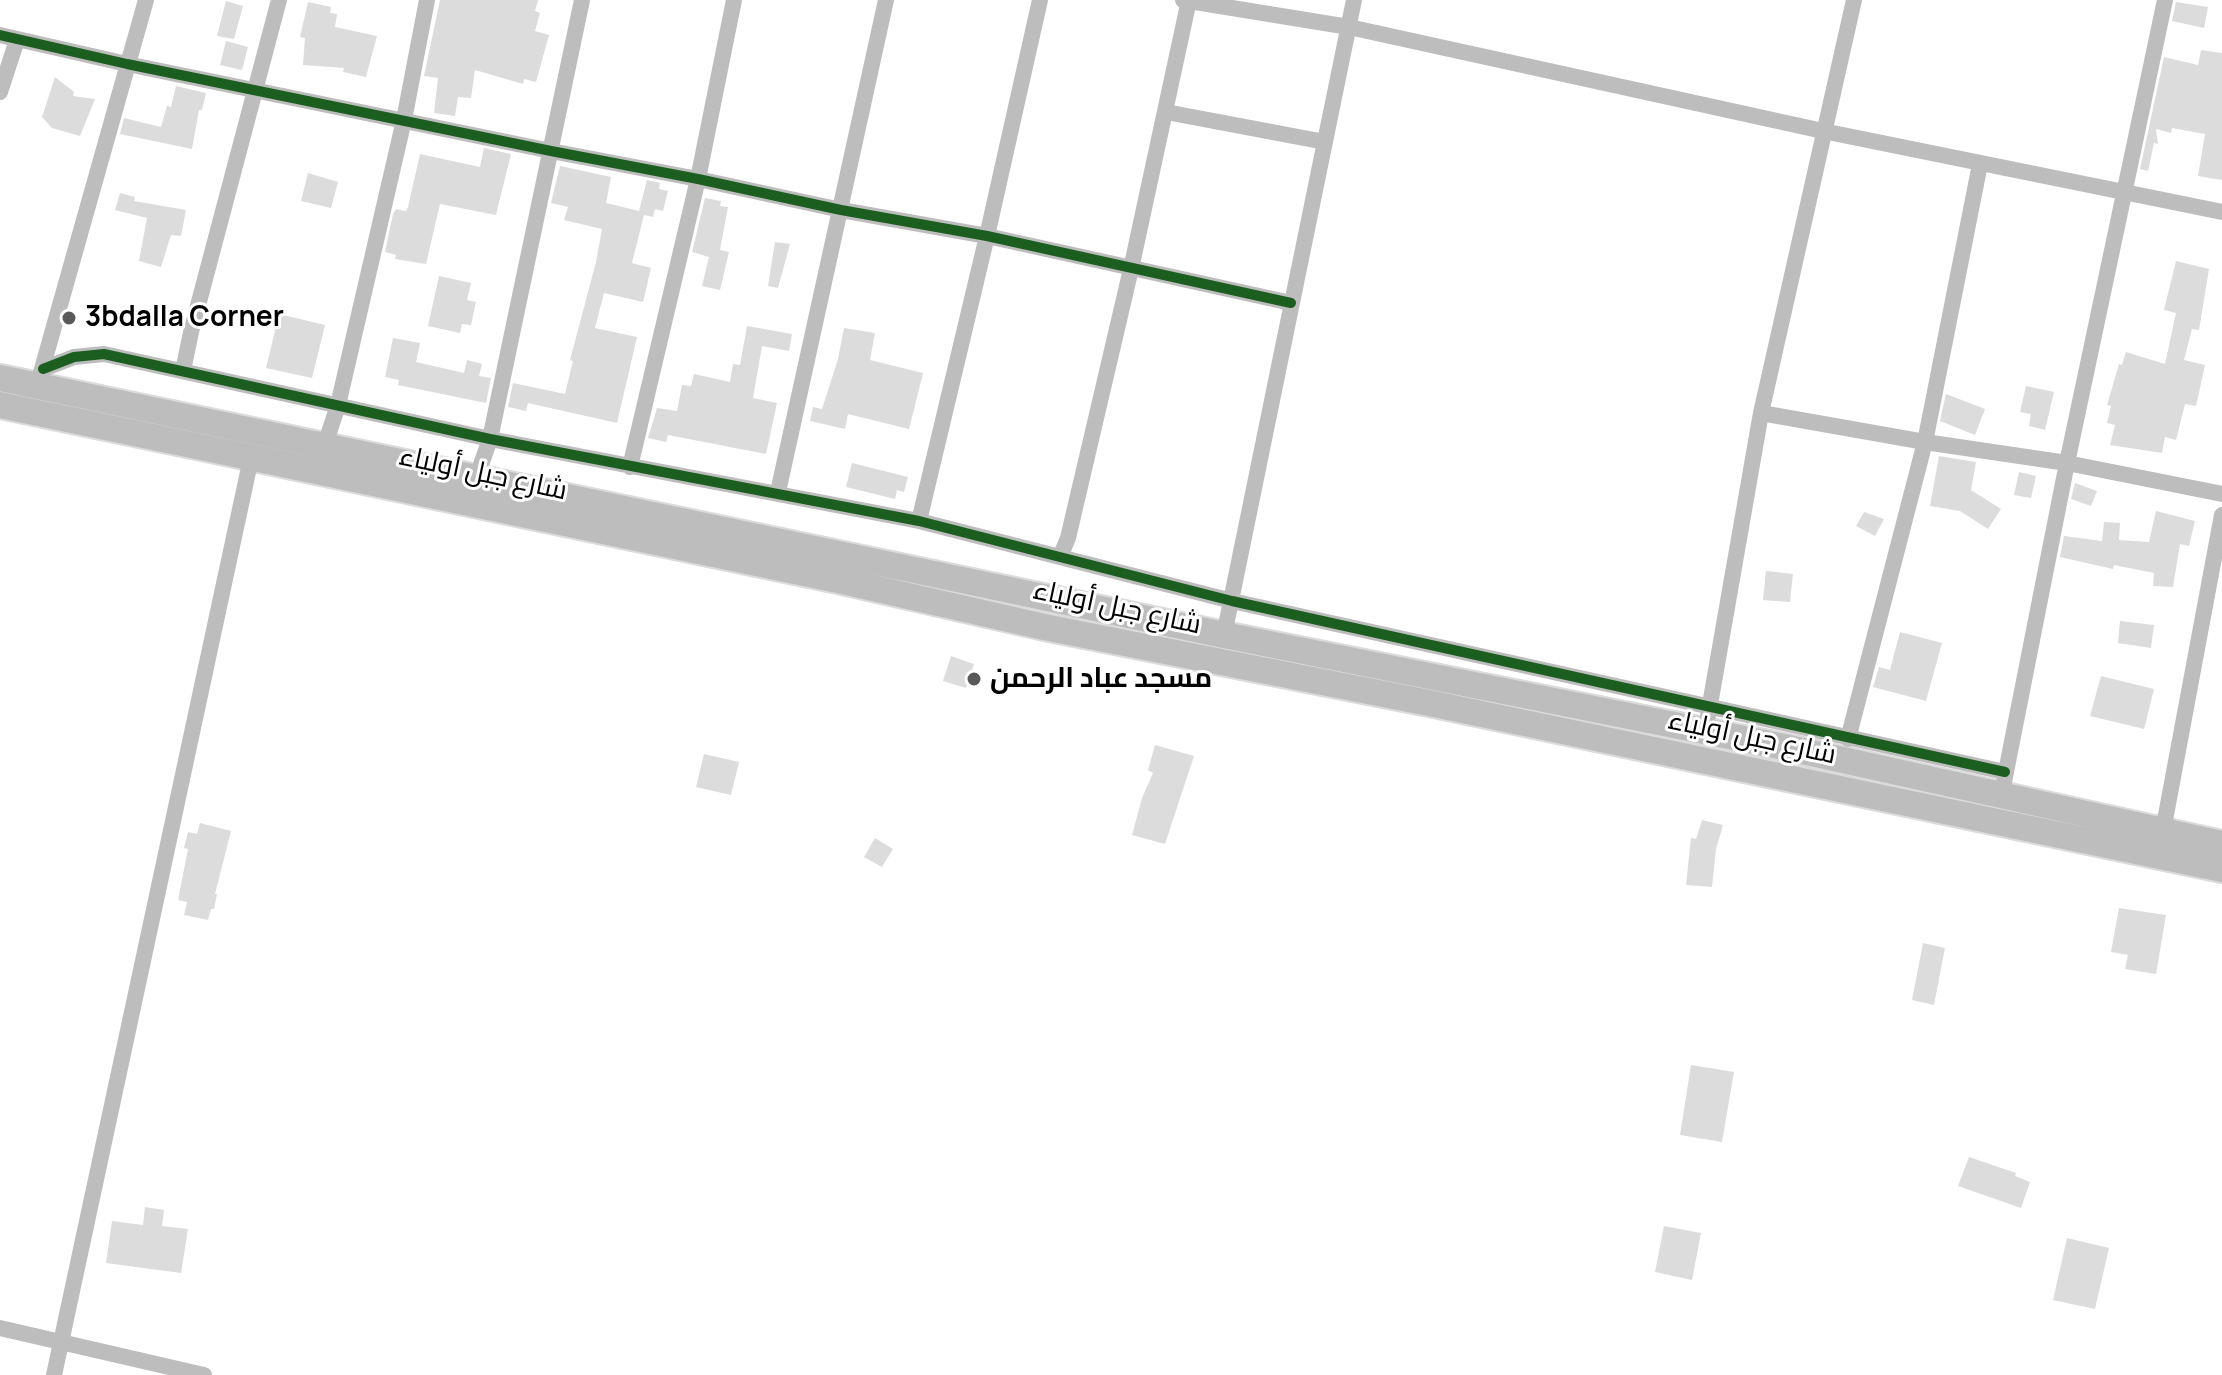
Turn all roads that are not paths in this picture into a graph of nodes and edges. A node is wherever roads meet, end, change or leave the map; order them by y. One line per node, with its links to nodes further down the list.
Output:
1 (146, 0): 15 (street)
2 (279, 0): 16 (street)
3 (427, 0): 19 (street)
4 (582, 0): 22 (street)
5 (734, 0): 24 (street)
6 (886, 0): 26 (street)
7 (1040, 0): 28 (street)
8 (1187, 0): 12 (street); 18 (street)
9 (1354, 0): 12 (street)
10 (1854, 0): 20 (street)
11 (2165, 0): 25 (street)
12 (1349, 27): 20 (street); 21 (street)
13 (0, 35): 14 (street)
14 (17, 40): 15 (street); 17 (street)
15 (127, 64): 16 (street); 32 (street)
16 (257, 91): 19 (street); 31 (street)
17 (0, 92)
18 (1166, 112): 21 (street); 29 (street)
19 (404, 120): 22 (street); 35 (street)
20 (1823, 131): 23 (street); 36 (street)
21 (1325, 142): 30 (street)
22 (551, 151): 24 (street); 37 (street)
23 (1980, 164): 25 (street); 38 (street)
24 (698, 179): 26 (street); 42 (street)
25 (2124, 192): 27 (street); 41 (street)
26 (841, 210): 28 (street); 44 (street)
27 (2222, 212)
28 (987, 236): 29 (street); 47 (street)
29 (1131, 269): 30 (street); 48 (street)
30 (1291, 303): 49 (street)
31 (183, 371): 32 (street); 35 (street)
32 (40, 377): 33 (main road, شارع جبل أولياء); 39 (main road, شارع جبل أولياء)
33 (0, 378)
34 (0, 405): 40 (main road, شارع جبل أولياء)
35 (338, 405): 37 (street); 39 (street)
36 (1761, 413): 38 (street); 51 (street)
37 (490, 439): 42 (street); 43 (street)
38 (1925, 442): 41 (street); 52 (street)
39 (324, 448): 43 (main road, شارع جبل أولياء)
40 (251, 458): 56 (main road, شارع جبل أولياء); 58 (street)
41 (2067, 463): 45 (street); 53 (street)
42 (630, 467): 44 (street)
43 (476, 479): 50 (main road, شارع جبل أولياء)
44 (778, 492): 47 (street)
45 (2222, 494)
46 (2222, 515): 54 (street)
47 (919, 521): 48 (street)
48 (1060, 557): 49 (street)
49 (1232, 601): 50 (street); 51 (street)
50 (1224, 635): 51 (main road, شارع جبل أولياء)
51 (1707, 720): 52 (street); 53 (main road, شارع جبل أولياء)
52 (1848, 739): 53 (street)
53 (2004, 784): 54 (main road, شارع جبل أولياء)
54 (2163, 831): 55 (main road, شارع جبل أولياء)
55 (2222, 844)
56 (2222, 869)
57 (0, 1328): 58 (street)
58 (62, 1342): 59 (street); 60 (street)
59 (54, 1375)
60 (204, 1375)

